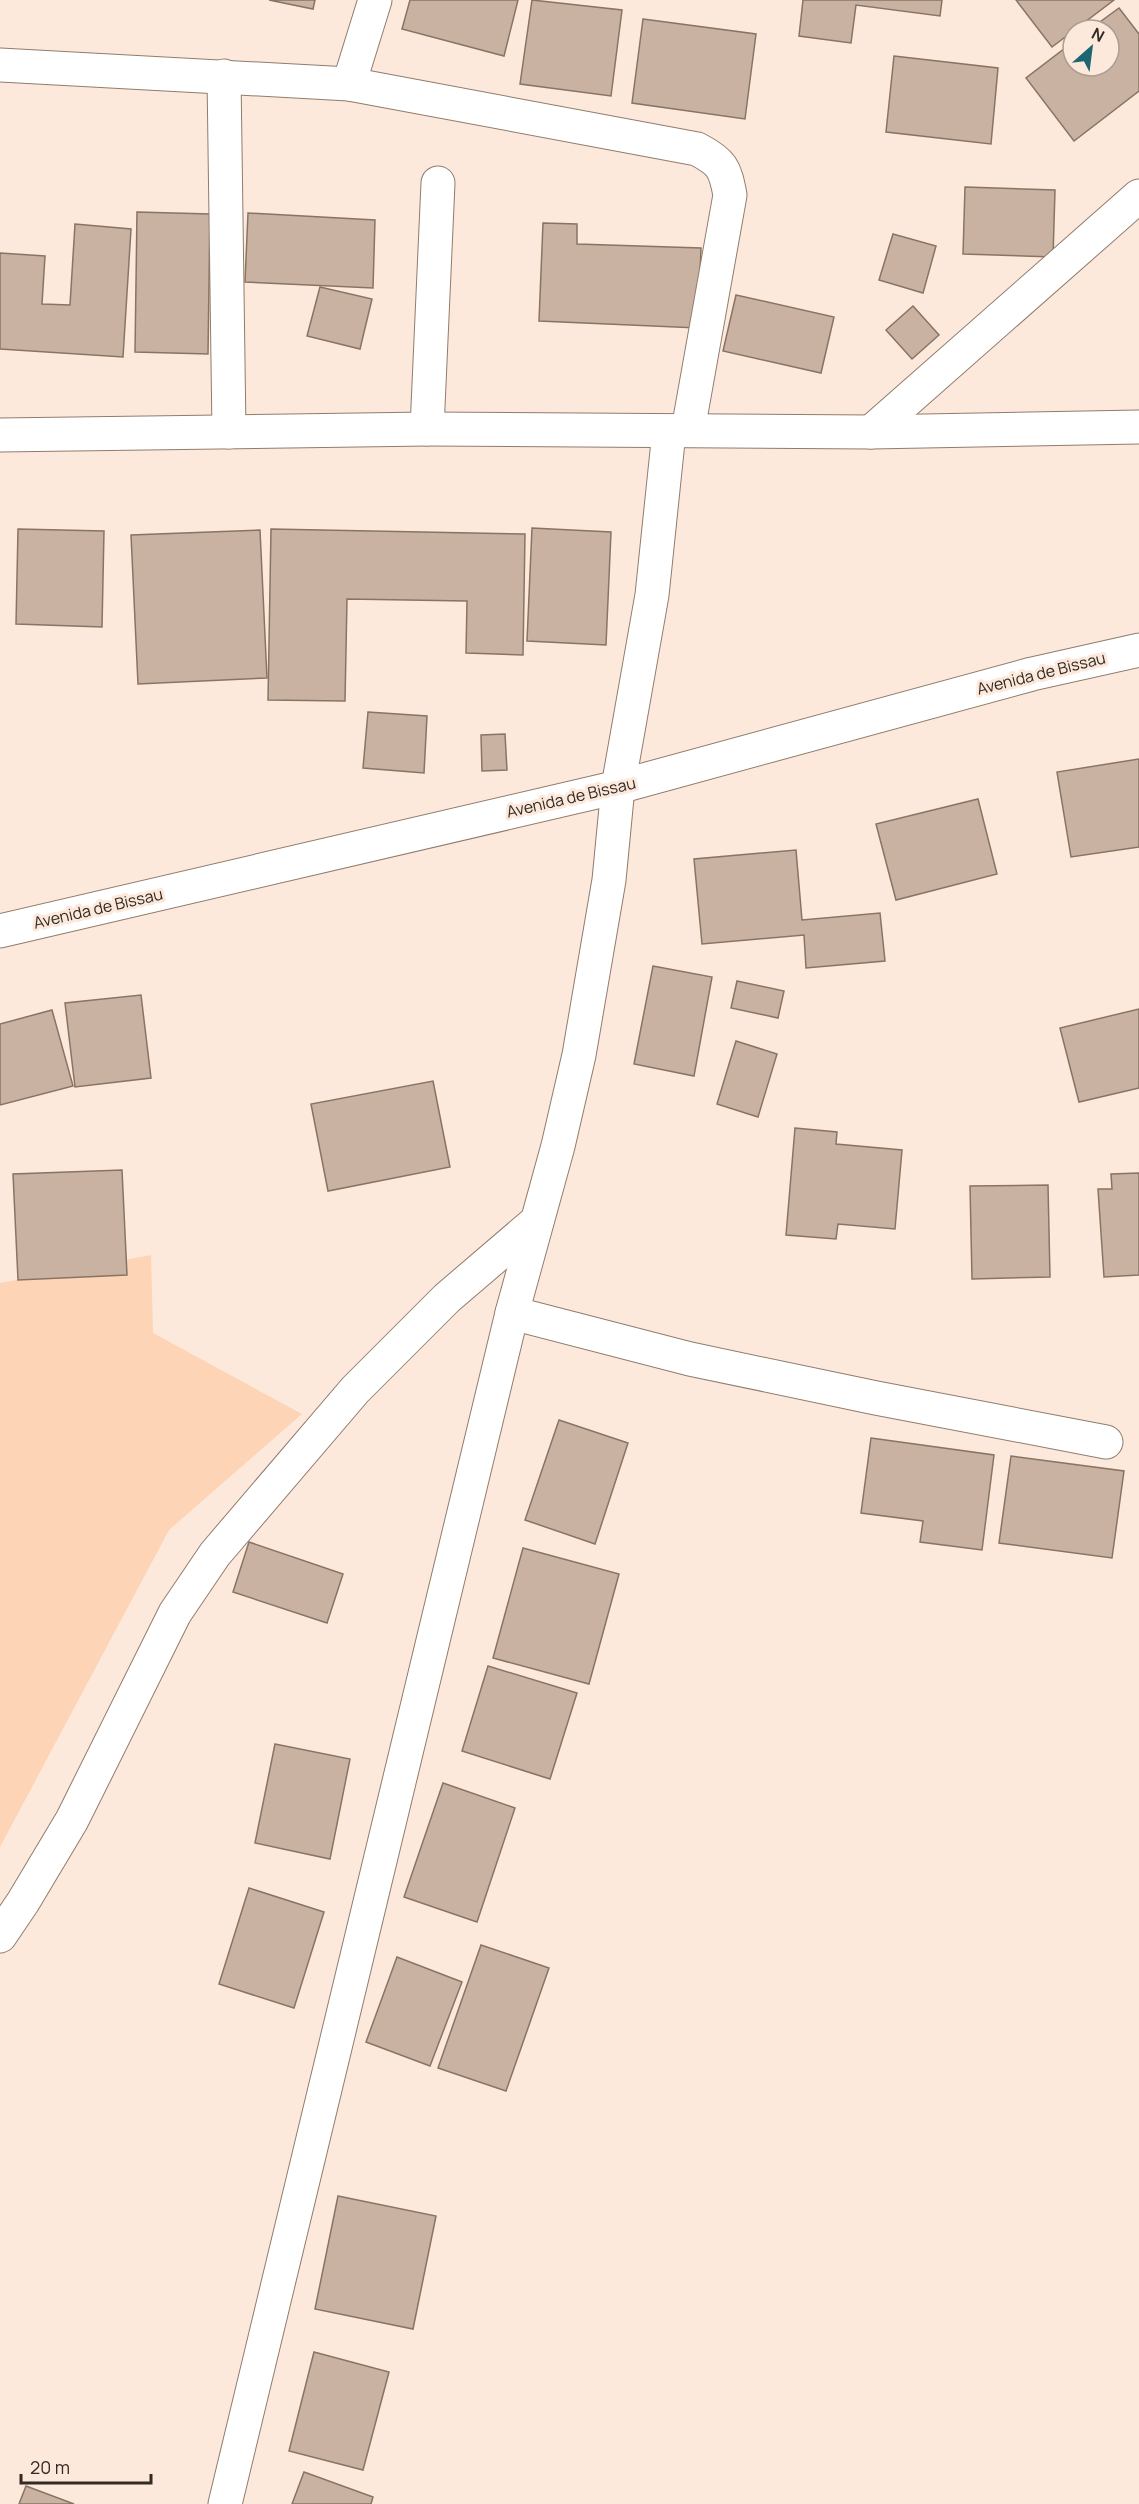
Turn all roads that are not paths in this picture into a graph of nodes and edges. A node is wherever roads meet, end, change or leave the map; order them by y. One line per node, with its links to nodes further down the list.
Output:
1 (375, 0): 4 (street)
2 (0, 65): 3 (street)
3 (224, 76): 4 (street); 10 (street)
4 (349, 84): 9 (street)
5 (438, 183): 8 (street)
6 (1139, 196): 11 (street)
7 (1139, 427): 11 (street)
8 (427, 429): 9 (street); 10 (street)
9 (679, 431): 11 (street); 14 (street)
10 (229, 432): 12 (street)
11 (871, 432)
12 (0, 435)
13 (1139, 650): 14 (street, Avenida de Bissau)
14 (618, 787): 15 (street, Avenida de Bissau); 16 (street)
15 (0, 931)
16 (537, 1221): 17 (street); 19 (street)
17 (512, 1313): 18 (street); 20 (street)
18 (1106, 1442)
19 (0, 1936)
20 (225, 2504)

